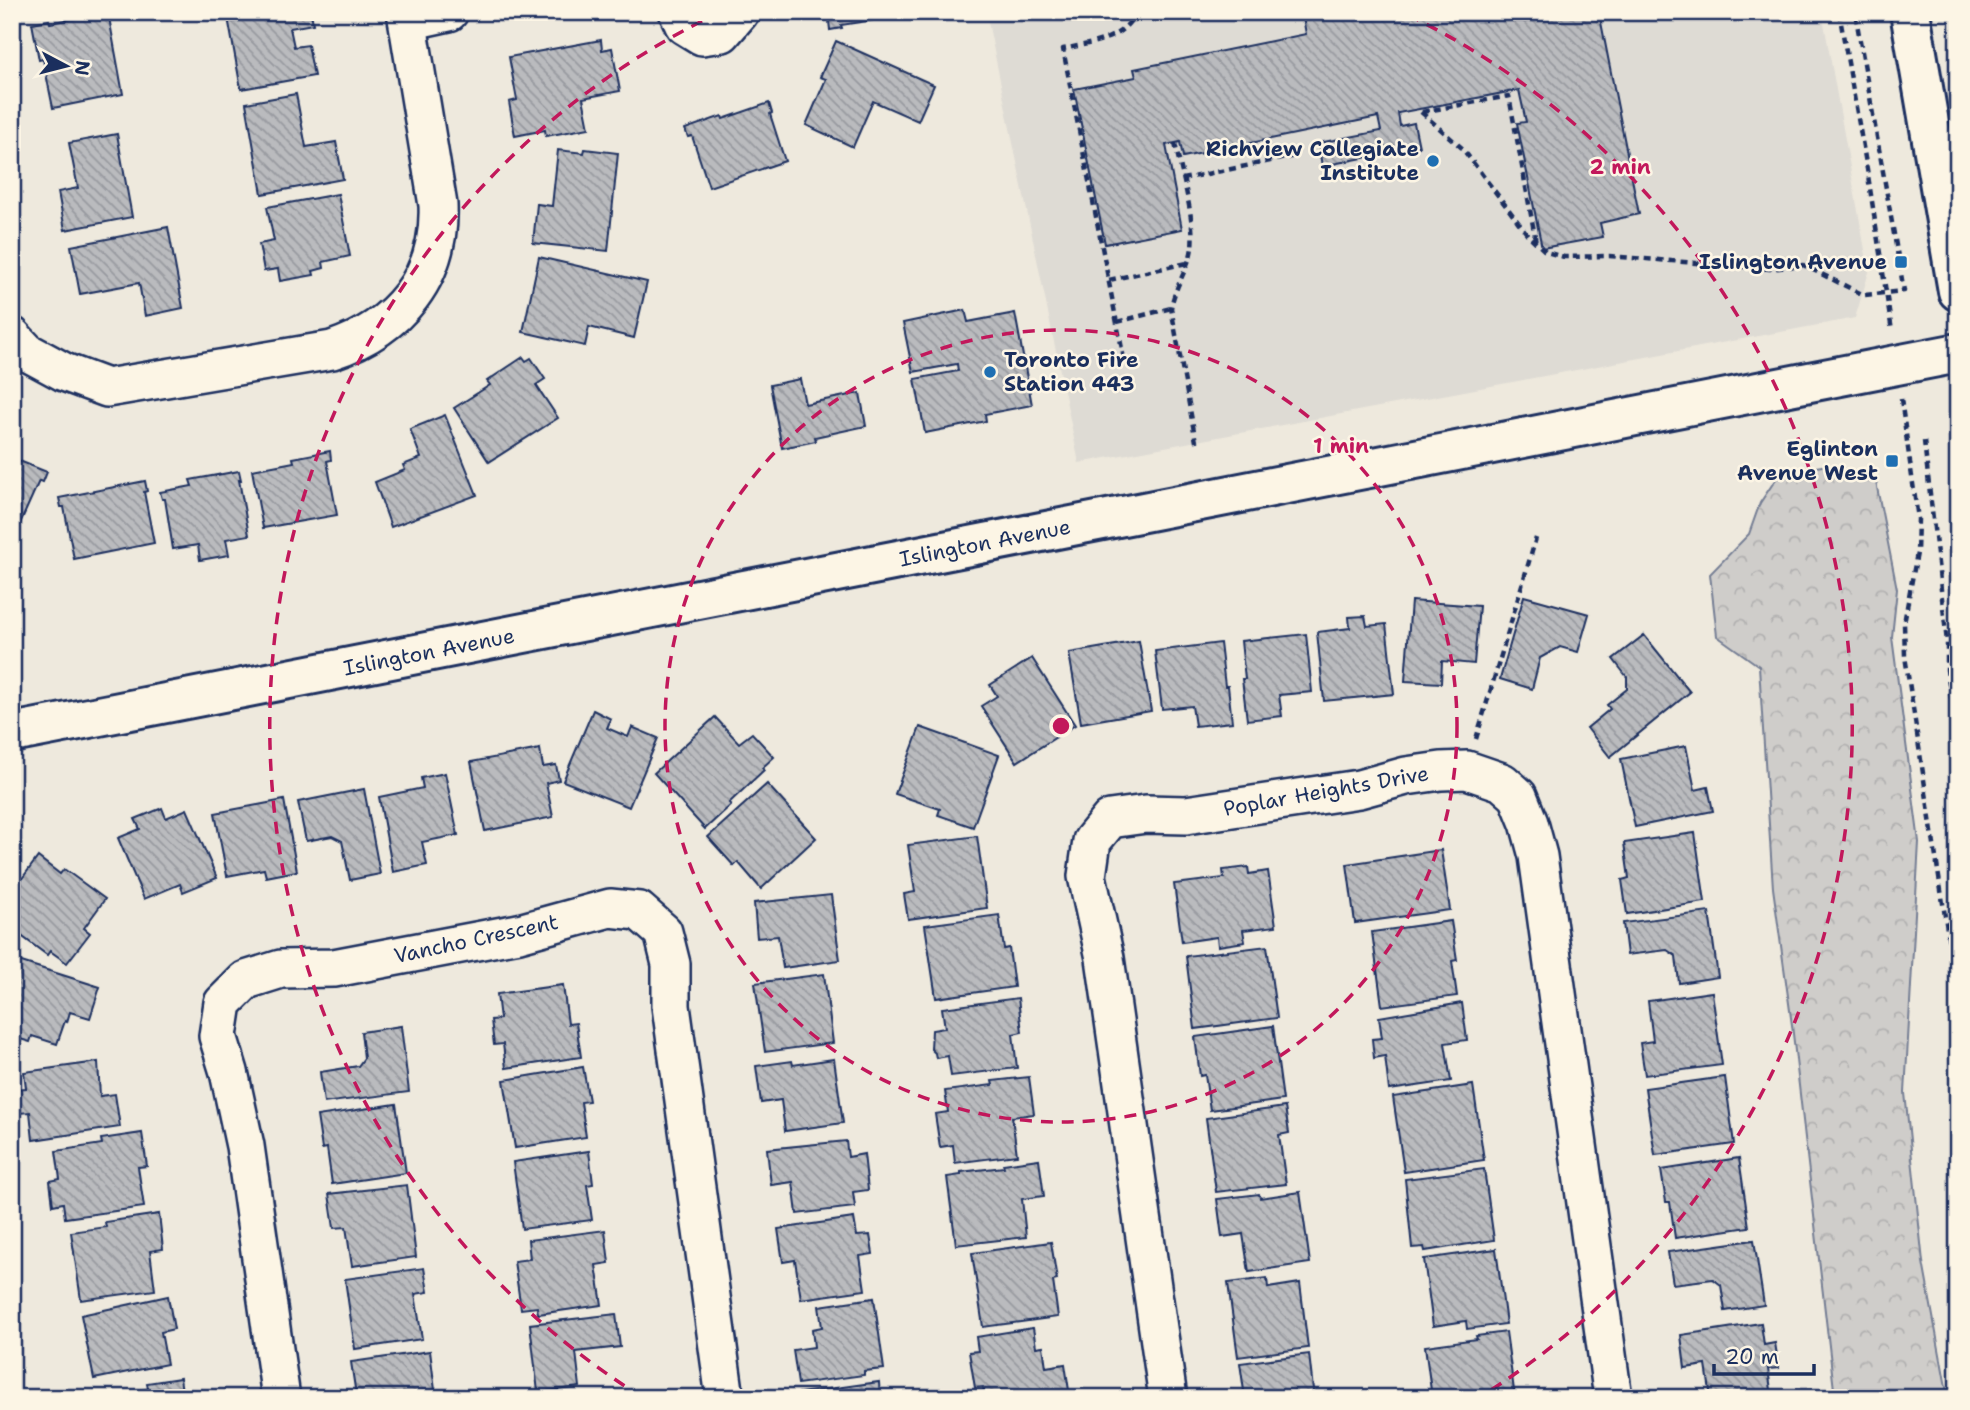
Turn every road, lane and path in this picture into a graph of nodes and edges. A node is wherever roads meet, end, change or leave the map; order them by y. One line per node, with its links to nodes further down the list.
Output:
1 (449, 12): 8 (street)
2 (678, 12): 3 (street)
3 (740, 12)
4 (1136, 12): 14 (path)
5 (1839, 12): 16 (path)
6 (1855, 12): 16 (path)
7 (1910, 12): 15 (main road)
8 (407, 17): 19 (street)
9 (1175, 144): 11 (path)
10 (1295, 156): 11 (path)
11 (1182, 179): 13 (path)
12 (1536, 243): 12 (path); 16 (path)
13 (1187, 263): 14 (path); 17 (path)
14 (1109, 280): 18 (path)
15 (1958, 291)
16 (1887, 294)
17 (1171, 308): 18 (path); 24 (path)
18 (1117, 321): 21 (path)
19 (12, 336)
20 (1958, 353): 26 (main road, Islington Avenue)
21 (1124, 359)
22 (1924, 441): 27 (path)
23 (1908, 444): 29 (path)
24 (1197, 447)
25 (1536, 538): 28 (path)
26 (12, 733)
27 (1958, 743)
28 (1467, 770): 32 (street, Poplar Heights Drive); 33 (street, Poplar Heights Drive)
29 (1958, 1001)
30 (281, 1398): 31 (street, Vancho Crescent)
31 (725, 1398)
32 (1168, 1398)
33 (1613, 1398)

